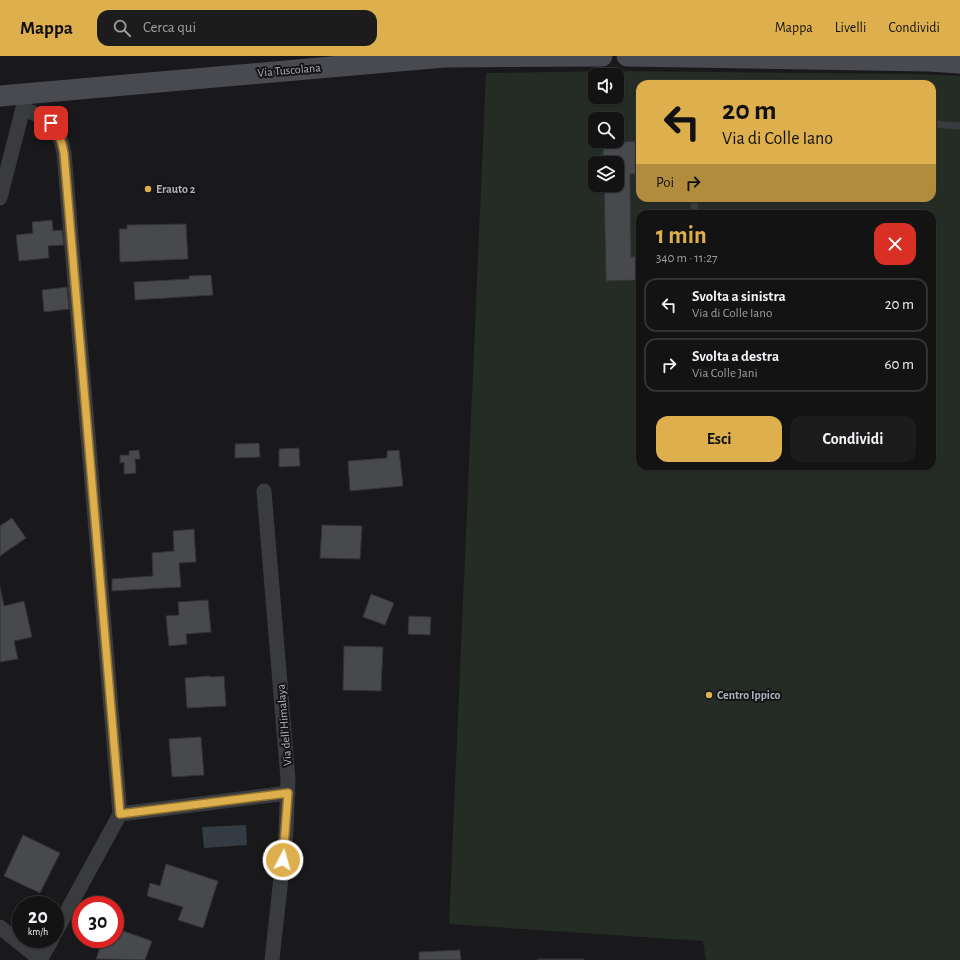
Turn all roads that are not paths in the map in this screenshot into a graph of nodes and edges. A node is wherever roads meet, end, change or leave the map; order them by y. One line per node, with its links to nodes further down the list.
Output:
1 (602, 56): 5 (main road, Via Tuscolana)
2 (627, 56): 3 (main road)
3 (960, 63)
4 (0, 96): 5 (main road, Via Tuscolana)
5 (25, 101): 8 (street); 11 (street)
6 (936, 124): 7 (lane)
7 (960, 126)
8 (0, 198)
9 (264, 491): 10 (street, Via dell'Himalaya)
10 (288, 793): 11 (street); 16 (street, Via dell'Himalaya)
11 (120, 814): 12 (street)
12 (64, 917)
13 (0, 927): 15 (street)
14 (47, 948): 15 (street)
15 (41, 960)
16 (272, 960)

